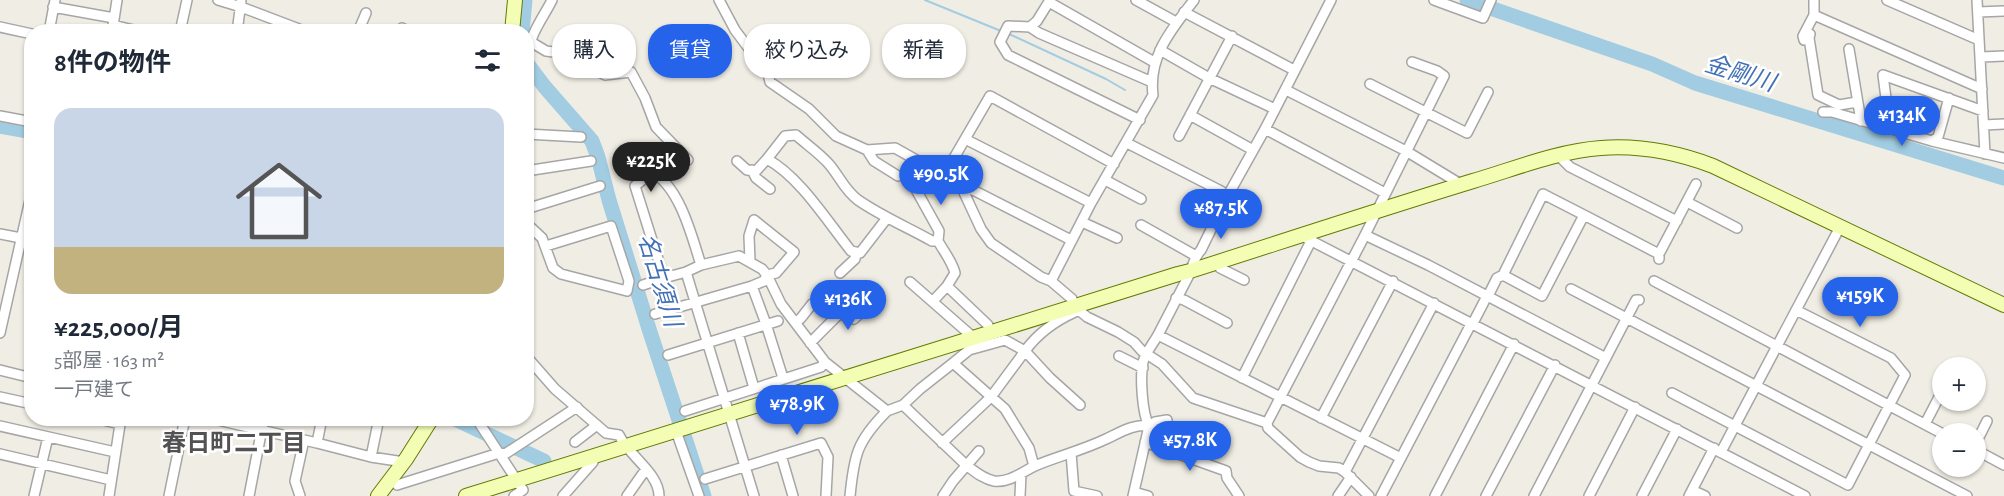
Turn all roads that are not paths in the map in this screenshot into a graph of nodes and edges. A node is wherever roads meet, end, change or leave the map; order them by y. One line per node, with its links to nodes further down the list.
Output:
1 (117, 0): 26 (street)
2 (187, 0): 27 (street)
3 (218, 0): 16 (street)
4 (515, 0): 31 (street)
5 (552, 0): 35 (street)
6 (718, 0): 75 (street)
7 (1136, 0): 23 (street)
8 (1194, 0): 19 (street)
9 (1331, 0): 46 (street)
10 (1434, 0): 11 (street)
11 (1491, 0)
12 (1815, 0): 22 (street)
13 (1887, 0): 38 (street)
14 (1977, 0): 20 (street)
15 (1049, 1): 33 (street); 44 (street)
16 (241, 3): 28 (street); 29 (street)
17 (54, 4): 24 (street); 25 (street)
18 (2004, 11): 20 (street)
19 (1184, 12): 23 (street); 37 (street)
20 (1978, 12): 38 (street)
21 (366, 13): 30 (street)
22 (1814, 15): 47 (street); 51 (street)
23 (1176, 22): 41 (street)
24 (50, 24)
25 (110, 24)
26 (113, 24)
27 (182, 24)
28 (238, 24)
29 (280, 24)
30 (361, 24)
31 (513, 24)
32 (0, 27): 34 (street)
33 (1030, 27): 49 (street); 63 (street)
34 (24, 32)
35 (534, 34)
36 (1810, 34): 55 (street)
37 (1232, 36): 46 (street); 48 (street)
38 (1979, 40): 43 (street)
39 (534, 45): 82 (street)
40 (1849, 49): 55 (street)
41 (1160, 50): 44 (street); 48 (street)
42 (2004, 56): 43 (street)
43 (1981, 57): 51 (street)
44 (1154, 62): 49 (street)
45 (1412, 62): 59 (street)
46 (1294, 69): 52 (street)
47 (1808, 69)
48 (1209, 78): 56 (street); 60 (street)
49 (1152, 82): 63 (street)
50 (1370, 84): 59 (street)
51 (1982, 89): 57 (street)
52 (1286, 90): 56 (street); 77 (street)
53 (1488, 92): 59 (street)
54 (1949, 98): 57 (street); 68 (street); 73 (street)
55 (1857, 102): 64 (street)
56 (1275, 109): 67 (street)
57 (1983, 111): 66 (street)
58 (1823, 112): 64 (street)
59 (1426, 113): 77 (street)
60 (1190, 115): 70 (street); 76 (street)
61 (0, 116): 62 (street)
62 (24, 118)
63 (1140, 120): 74 (street)
64 (1861, 121): 68 (street)
65 (2004, 124): 66 (street)
66 (1984, 125): 78 (street)
67 (1265, 129): 76 (street); 97 (street)
68 (1890, 129): 73 (street)
69 (534, 134): 71 (street)
70 (1179, 136)
71 (581, 137)
72 (965, 139): 85 (street); 89 (street); 101 (street)
73 (1932, 141): 78 (street)
74 (1127, 143): 85 (street); 98 (street)
75 (867, 150): 86 (street); 90 (street)
76 (1253, 150): 98 (street)
77 (1406, 151): 93 (street); 97 (street)
78 (1985, 154): 80 (street)
79 (1559, 156): 93 (street); 106 (street); 110 (street)
80 (2004, 158)
81 (767, 159): 88 (street); 105 (street); 121 (street)
82 (688, 160)
83 (591, 161): 87 (street)
84 (737, 161): 88 (street)
85 (1114, 164): 91 (street)
86 (927, 166): 89 (street); 119 (street)
87 (534, 170)
88 (752, 170): 96 (street)
89 (947, 170): 95 (street)
90 (898, 176)
91 (1105, 180): 99 (street); 101 (street)
92 (1696, 184): 100 (street)
93 (1462, 185): 103 (street)
94 (600, 186): 102 (street)
95 (961, 186): 118 (street); 134 (street)
96 (770, 189)
97 (1384, 192): 103 (street)
98 (1227, 197): 122 (street)
99 (1141, 200)
100 (1687, 202): 106 (street); 111 (street)
101 (1090, 203): 107 (street)
102 (534, 207)
103 (1374, 213): 114 (street); 117 (street)
104 (1584, 215): 106 (street); 131 (street); 131 (street)
105 (887, 218): 119 (street); 121 (street)
106 (1677, 221)
107 (1082, 222): 116 (street); 118 (street)
108 (24, 225): 115 (street)
109 (1141, 225): 122 (street)
110 (1840, 227): 150 (street); 153 (street)
111 (1737, 228)
112 (534, 230): 120 (street)
113 (0, 234): 115 (street)
114 (1365, 235): 124 (street); 142 (street)
115 (21, 238): 152 (street)
116 (1117, 238)
117 (1306, 238): 124 (street); 125 (street); 183 (street)
118 (1071, 240): 134 (street)
119 (938, 241): 140 (street)
120 (546, 246): 120 (street)
121 (856, 252): 129 (street)
122 (1196, 256): 128 (street)
123 (750, 261): 126 (street); 130 (street); 130 (street)
124 (1351, 261): 137 (street); 191 (street)
125 (1217, 263): 128 (street); 133 (street)
126 (701, 266): 127 (street); 132 (street)
127 (686, 272): 132 (street); 146 (street)
128 (1190, 272): 143 (street); 151 (street)
129 (840, 273)
130 (767, 275): 139 (street); 157 (street)
131 (1503, 275): 142 (street)
132 (663, 278): 138 (street)
133 (1244, 280)
134 (1051, 281): 151 (street)
135 (1654, 281): 169 (street)
136 (910, 282): 145 (street)
137 (1393, 282): 148 (street); 203 (street)
138 (643, 285)
139 (752, 286): 146 (street); 160 (street)
140 (947, 286): 145 (street); 161 (street)
141 (1571, 290): 155 (street)
142 (1487, 296): 158 (street); 174 (street)
143 (1176, 298): 159 (street); 164 (street)
144 (1639, 300): 155 (street)
145 (933, 301): 165 (street)
146 (695, 302): 154 (street); 166 (street)
147 (871, 303): 167 (street)
148 (1434, 303): 158 (street); 224 (street)
149 (812, 304): 157 (street)
150 (2004, 305)
151 (1075, 307): 165 (street); 170 (street); 171 (street)
152 (3, 310): 162 (street)
153 (1796, 310): 169 (street); 196 (street)
154 (656, 314)
155 (1627, 319): 174 (street); 186 (street)
156 (778, 321): 160 (street)
157 (796, 322): 167 (street)
158 (1472, 322): 168 (street); 242 (street)
159 (1227, 323)
160 (766, 324): 163 (street); 182 (street)
161 (988, 325)
162 (0, 333)
163 (738, 333): 166 (street); 187 (street)
164 (1158, 335): 171 (street); 183 (street)
165 (974, 338): 184 (street)
166 (708, 343): 172 (street); 192 (street)
167 (810, 343): 175 (street)
168 (1514, 344): 178 (street); 284 (street)
169 (1777, 346): 186 (street); 196 (street)
170 (1025, 351): 176 (street); 190 (street); 195 (street)
171 (1147, 353): 179 (street); 205 (street)
172 (668, 355)
173 (1119, 356): 179 (street)
174 (1606, 358): 185 (street)
175 (825, 362): 182 (street); 184 (street)
176 (953, 363): 190 (street); 194 (street)
177 (534, 365): 197 (street)
178 (1555, 365): 185 (street); 285 (street)
179 (1143, 368): 217 (street)
180 (0, 370): 181 (street)
181 (24, 376)
182 (783, 378): 187 (street)
183 (1242, 378): 191 (street)
184 (844, 379): 201 (street); 202 (street)
185 (1592, 385): 198 (street); 286 (street)
186 (1756, 386): 218 (street); 230 (street)
187 (754, 388): 192 (street)
188 (1672, 393): 218 (street)
189 (0, 397): 193 (street)
190 (992, 397): 229 (street); 248 (street)
191 (1280, 397): 203 (street); 205 (street)
192 (725, 398): 200 (street); 202 (street)
193 (24, 402)
194 (903, 405): 201 (street); 229 (street)
195 (1080, 405)
196 (1890, 405): 206 (street); 230 (street)
197 (576, 407): 207 (street); 235 (street)
198 (1635, 407): 220 (street); 287 (street)
199 (1932, 410): 206 (street)
200 (685, 411)
201 (887, 411): 275 (street)
202 (730, 415): 221 (street); 245 (street)
203 (1321, 418): 224 (street)
204 (1167, 420): 217 (street)
205 (1267, 423): 251 (street)
206 (1925, 424): 219 (street)
207 (597, 425): 226 (street); 231 (street)
208 (0, 426): 223 (street)
209 (120, 426): 234 (street)
210 (183, 426): 262 (street)
211 (241, 426): 222 (street)
212 (263, 426): 222 (street)
213 (320, 426): 228 (street)
214 (378, 426): 241 (street)
215 (427, 426): 243 (street)
216 (481, 426): 235 (street)
217 (1149, 426): 227 (street); 236 (street)
218 (1736, 426): 230 (street); 232 (street)
219 (1932, 428)
220 (1677, 429): 232 (street); 288 (street)
221 (680, 430): 231 (street); 271 (street)
222 (262, 431): 225 (street); 263 (street)
223 (48, 437): 234 (street); 244 (street)
224 (1362, 438): 242 (street); 251 (street)
225 (304, 440): 228 (street); 264 (street)
226 (575, 442)
227 (1146, 442): 258 (street); 280 (street)
228 (317, 443): 241 (street)
229 (942, 443): 246 (street)
230 (1869, 445): 290 (street)
231 (624, 447): 240 (street); 249 (street)
232 (1718, 450): 256 (street); 259 (street)
233 (979, 451): 246 (street)
234 (115, 452): 253 (street)
235 (499, 453): 254 (street); 255 (street)
236 (1071, 453): 248 (street); 257 (street)
237 (0, 454): 244 (street)
238 (781, 455): 245 (street); 273 (street); 274 (street)
239 (1986, 455): 247 (street)
240 (595, 456): 255 (street); 268 (street)
241 (372, 457): 243 (street)
242 (1401, 458): 283 (street)
243 (404, 462): 265 (street)
244 (41, 464): 253 (street); 260 (street)
245 (745, 465): 252 (street); 272 (street)
246 (966, 465): 250 (street); 276 (street)
247 (2004, 465)
248 (1034, 466): 250 (street)
249 (646, 469): 269 (street); 270 (street)
250 (1021, 474): 277 (street)
251 (1348, 474): 281 (street); 282 (street)
252 (705, 479)
253 (111, 480): 261 (street)
254 (397, 485)
255 (523, 489): 266 (street); 267 (street)
256 (1690, 493): 289 (street)
257 (1070, 494): 278 (street)
258 (1134, 494): 279 (street)
259 (1800, 495)
260 (34, 496)
261 (109, 496)
262 (169, 496)
263 (249, 496)
264 (300, 496)
265 (378, 496)
266 (466, 496)
267 (514, 496)
268 (563, 496)
269 (627, 496)
270 (659, 496)
271 (698, 496)
272 (754, 496)
273 (793, 496)
274 (826, 496)
275 (850, 496)
276 (944, 496)
277 (1020, 496)
278 (1097, 496)
279 (1148, 496)
280 (1239, 496)
281 (1338, 496)
282 (1369, 496)
283 (1381, 496)
284 (1435, 496)
285 (1486, 496)
286 (1534, 496)
287 (1588, 496)
288 (1642, 496)
289 (1705, 496)
290 (1967, 496)

